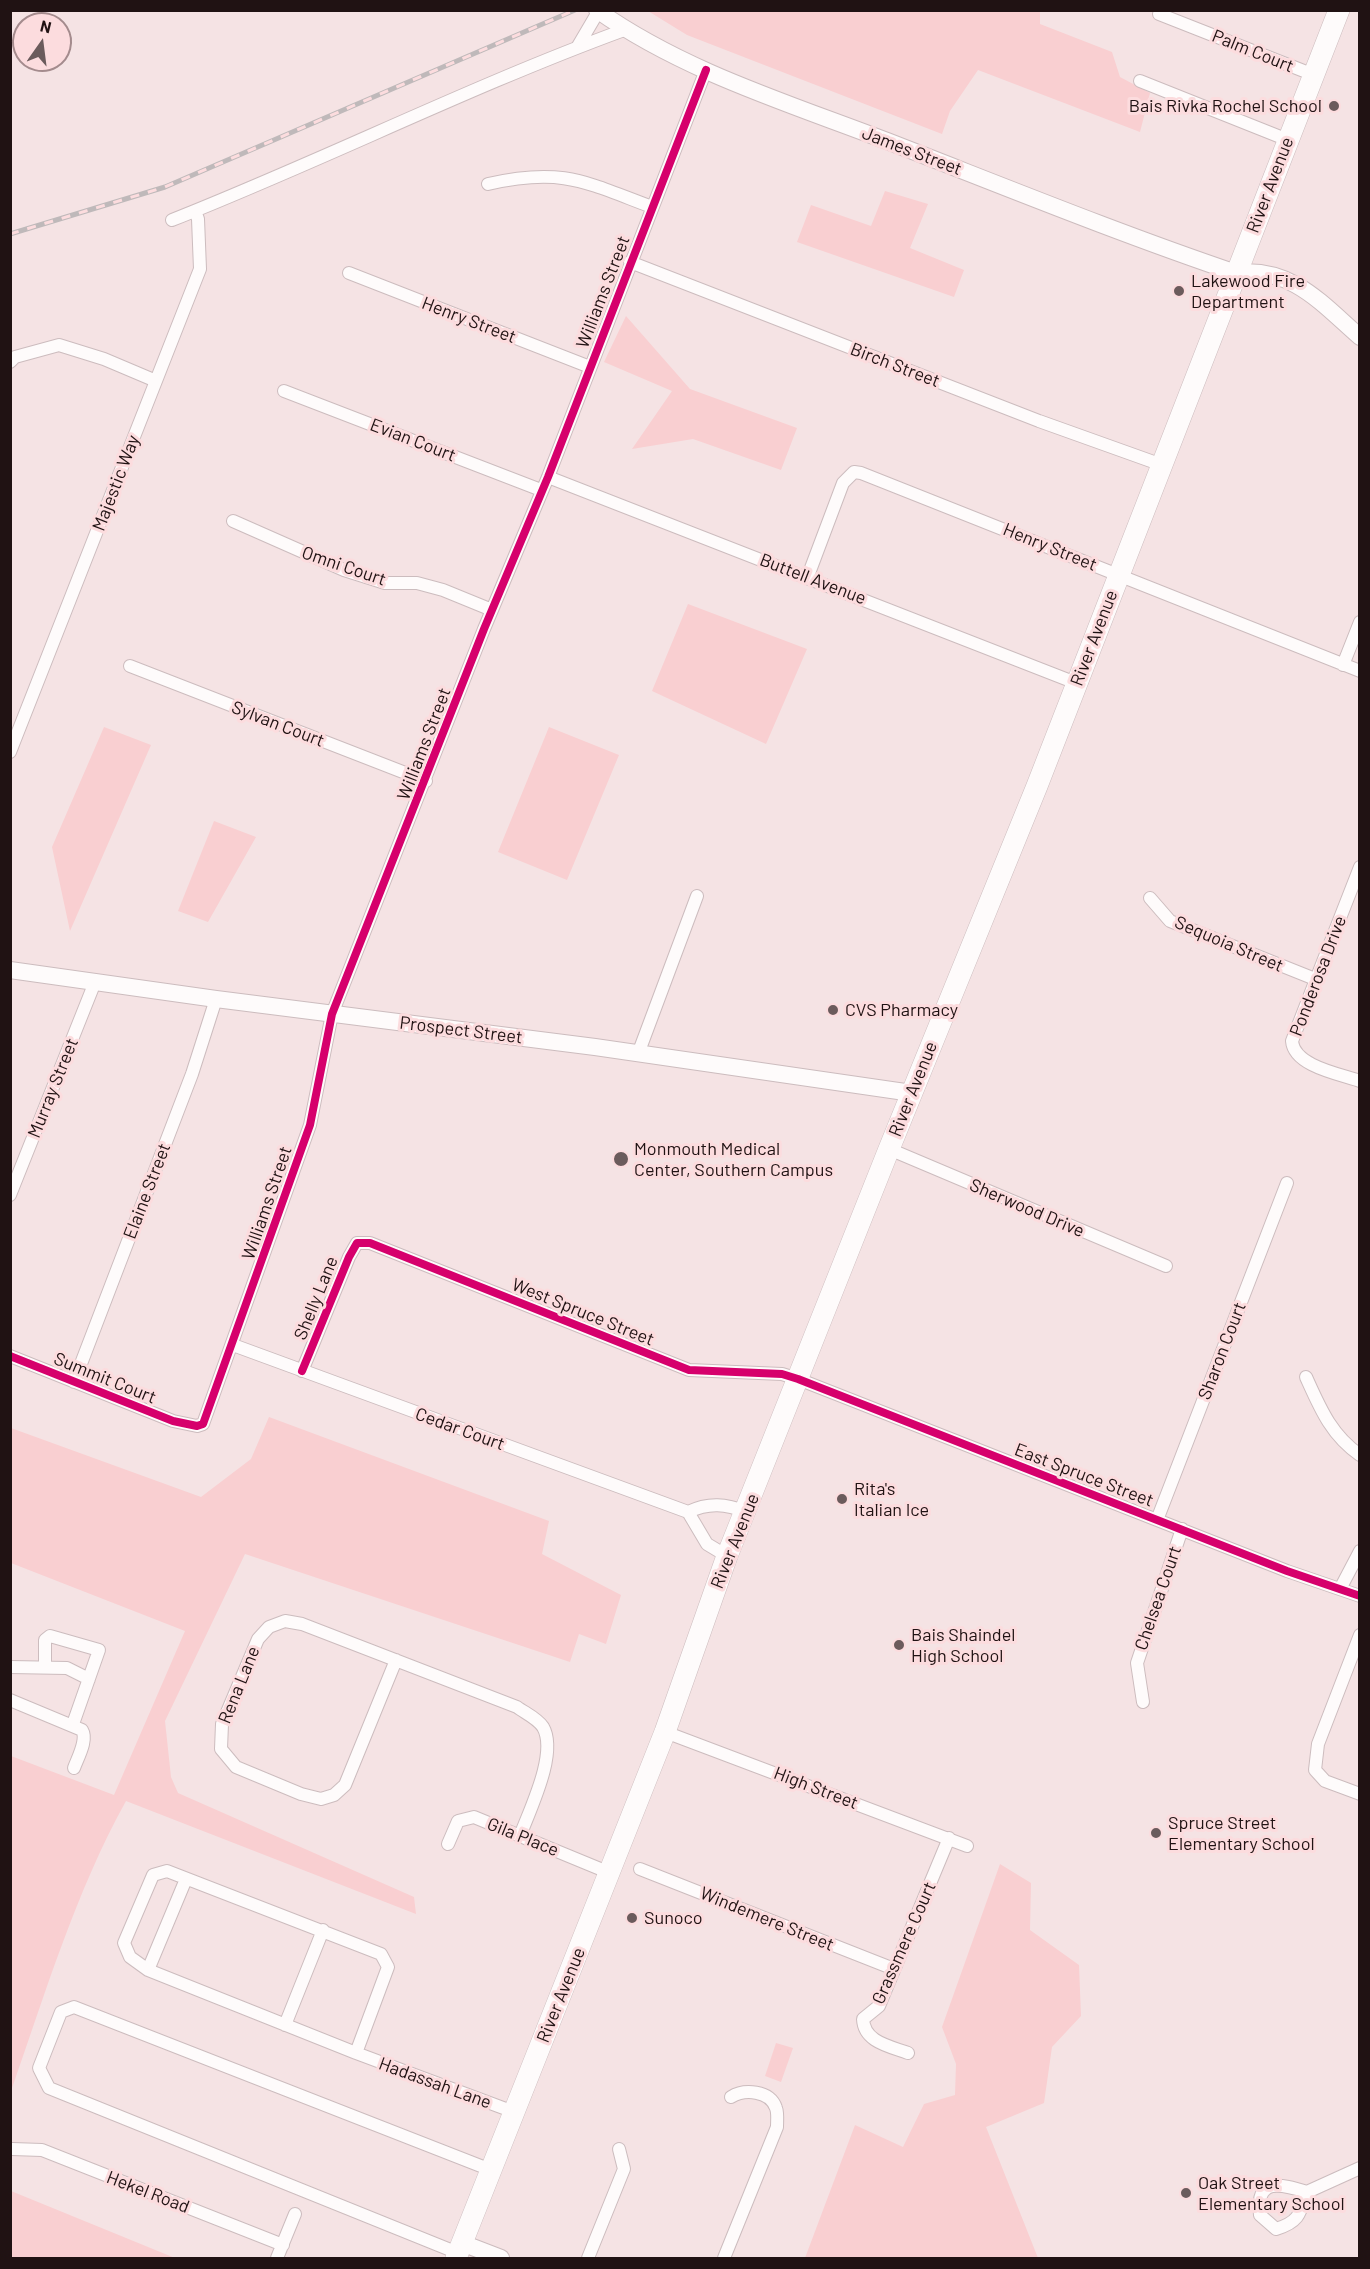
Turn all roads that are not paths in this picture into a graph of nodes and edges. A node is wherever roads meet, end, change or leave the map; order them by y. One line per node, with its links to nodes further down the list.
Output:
1 (1339, 10): 7 (highway, River Avenue)
2 (597, 11): 4 (street, James Street); 5 (street)
3 (1159, 14): 7 (street, Palm Court)
4 (624, 30): 5 (street); 6 (street, James Street)
5 (579, 46): 12 (street)
6 (706, 70): 11 (street, Williams Street); 16 (street, James Street)
7 (1314, 75): 9 (highway, River Avenue)
8 (1140, 81): 9 (street)
9 (1288, 140): 16 (highway, River Avenue)
10 (488, 184): 11 (street)
11 (652, 207): 14 (street, Williams Street)
12 (195, 211): 13 (street); 20 (street, Majestic Way)
13 (172, 220)
14 (630, 262): 19 (street, Williams Street); 22 (street, Birch Street)
15 (349, 273): 19 (street, Henry Street)
16 (1236, 273): 17 (street, James Street); 22 (highway, River Avenue)
17 (1359, 337)
18 (10, 362): 20 (street)
19 (590, 367): 23 (street, Williams Street)
20 (156, 381): 34 (street, Majestic Way)
21 (285, 391): 24 (street, Evian Court)
22 (1162, 465): 26 (highway, River Avenue)
23 (548, 477): 24 (street, Williams Street); 27 (street, Buttell Avenue)
24 (541, 490): 28 (street, Williams Street)
25 (233, 521): 28 (street, Omni Court)
26 (1119, 575): 27 (street, Henry Street); 30 (street, Henry Street); 33 (highway, River Avenue)
27 (808, 576): 33 (street, Buttell Avenue)
28 (492, 610): 35 (street, Williams Street)
29 (1359, 622): 30 (street)
30 (1343, 665): 32 (street, Henry Street)
31 (130, 666): 35 (street, Sylvan Court)
32 (1359, 671)
33 (1076, 683): 46 (highway, River Avenue)
34 (10, 752)
35 (426, 781): 43 (street, Williams Street)
36 (1359, 867): 40 (street, Ponderosa Drive)
37 (698, 896): 44 (street)
38 (1149, 898): 40 (street, Sequoia Street)
39 (10, 970): 41 (street, Prospect Street)
40 (1315, 979): 45 (street, Ponderosa Drive)
41 (95, 982): 42 (street, Prospect Street); 49 (street, Murray Street)
42 (216, 999): 43 (street, Prospect Street); 57 (street, Elaine Street)
43 (332, 1014): 44 (street, Prospect Street); 52 (street, Williams Street)
44 (638, 1054): 46 (street, Prospect Street)
45 (1359, 1081)
46 (912, 1093): 47 (highway, River Avenue)
47 (889, 1149): 51 (street, Sherwood Drive); 56 (highway, River Avenue)
48 (1287, 1183): 62 (street, Sharon Court)
49 (10, 1195)
50 (363, 1242): 54 (street, Shelly Lane); 56 (street, West Spruce Street)
51 (1166, 1266)
52 (233, 1345): 54 (street, Cedar Court); 58 (street, Williams Street)
53 (10, 1356): 57 (street, Summit Court)
54 (302, 1371): 60 (street, Cedar Court)
55 (1306, 1377): 59 (street)
56 (798, 1379): 61 (highway, River Avenue); 62 (street, East Spruce Street)
57 (74, 1382): 58 (street, Summit Court)
58 (189, 1425)
59 (1359, 1455)
60 (688, 1512): 61 (street); 65 (street)
61 (747, 1512): 65 (highway, River Avenue)
62 (1157, 1520): 63 (street, East Spruce Street)
63 (1182, 1529): 66 (street, East Spruce Street); 74 (street, Chelsea Court)
64 (1359, 1551): 66 (street)
65 (727, 1556): 76 (highway, River Avenue)
66 (1340, 1588): 67 (street, East Spruce Street)
67 (1359, 1596)
68 (1359, 1635): 78 (street)
69 (396, 1660): 69 (street, Rena Lane); 79 (street, Rena Lane)
70 (10, 1666): 71 (street)
71 (45, 1666): 72 (street); 72 (street)
72 (89, 1679): 75 (street)
73 (10, 1700): 75 (street)
74 (1143, 1702)
75 (73, 1724): 77 (street)
76 (664, 1732): 80 (street, High Street); 84 (highway, River Avenue)
77 (74, 1768)
78 (1359, 1794)
79 (520, 1836): 81 (street, Gila Place); 84 (street, Gila Place)
80 (949, 1838): 82 (street, High Street); 87 (street, Grassmere Court)
81 (448, 1844)
82 (967, 1846)
83 (640, 1869): 87 (street, Windemere Street)
84 (610, 1873): 93 (highway, River Avenue)
85 (186, 1878): 86 (street, Hadassah Lane); 88 (street); 88 (street, Hadassah Lane)
86 (323, 1930): 89 (street); 90 (street, Hadassah Lane)
87 (894, 1969): 91 (street, Grassmere Court)
88 (148, 1970): 89 (street, Hadassah Lane)
89 (285, 2025): 90 (street, Hadassah Lane)
90 (356, 2053): 93 (street, Hadassah Lane)
91 (908, 2053)
92 (731, 2097): 105 (street)
93 (514, 2112): 97 (highway, River Avenue)
94 (12, 2149): 100 (street, Hekel Road)
95 (619, 2149): 104 (street)
96 (1359, 2168): 98 (street)
97 (492, 2170): 101 (highway, River Avenue); 101 (street)
98 (1307, 2192)
99 (295, 2214): 100 (street)
100 (283, 2245): 102 (street)
101 (459, 2252): 103 (street)
102 (278, 2259)
103 (501, 2259)
104 (588, 2259)
105 (724, 2259)

